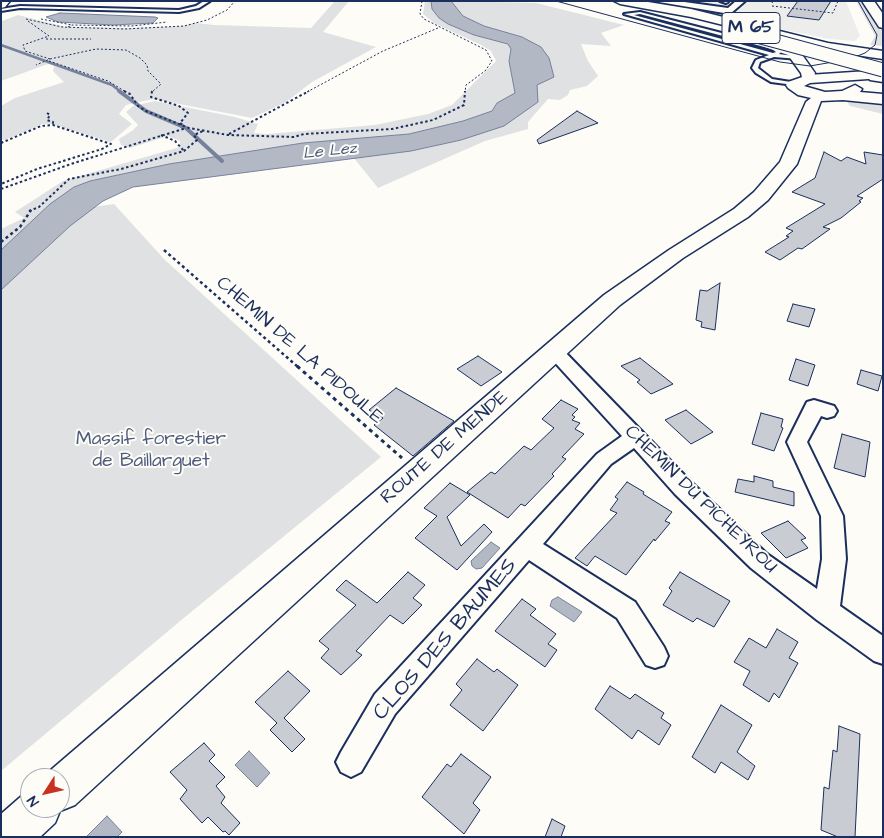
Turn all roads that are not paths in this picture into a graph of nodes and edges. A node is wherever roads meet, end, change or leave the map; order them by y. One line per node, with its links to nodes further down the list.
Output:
1 (208, 1): 10 (lane)
2 (657, 1): 3 (street)
3 (741, 1)
4 (868, 1): 12 (main road)
5 (4, 2): 8 (main road); 9 (lane)
6 (614, 2): 14 (main road, M 65); 15 (main road, M 65); 16 (main road, M 65, bridge)
7 (93, 4): 10 (lane)
8 (1, 5)
9 (26, 8): 10 (lane); 11 (lane)
10 (86, 9)
11 (1, 10)
12 (883, 24)
13 (774, 54): 13 (lane); 15 (lane); 17 (lane)
14 (883, 55)
15 (799, 58): 17 (main road, M 65)
16 (881, 73): 17 (main road); 17 (main road)
17 (825, 89): 18 (main road); 19 (main road, ROUTE DE MENDE)
18 (883, 98)
19 (554, 352): 21 (street, CHEMIN DU PICHEYROU); 27 (main road, ROUTE DE MENDE)
20 (827, 411): 23 (street)
21 (635, 437): 22 (street, CLOS DES BAUMES); 23 (street, CHEMIN DU PICHEYROU)
22 (528, 546): 25 (street, CLOS DES BAUMES); 26 (street, CLOS DES BAUMES)
23 (826, 612): 24 (street, CHEMIN DU PICHEYROU)
24 (883, 652)
25 (655, 656)
26 (351, 762)
27 (70, 781)
28 (29, 818): 29 (main road)
29 (8, 837)

